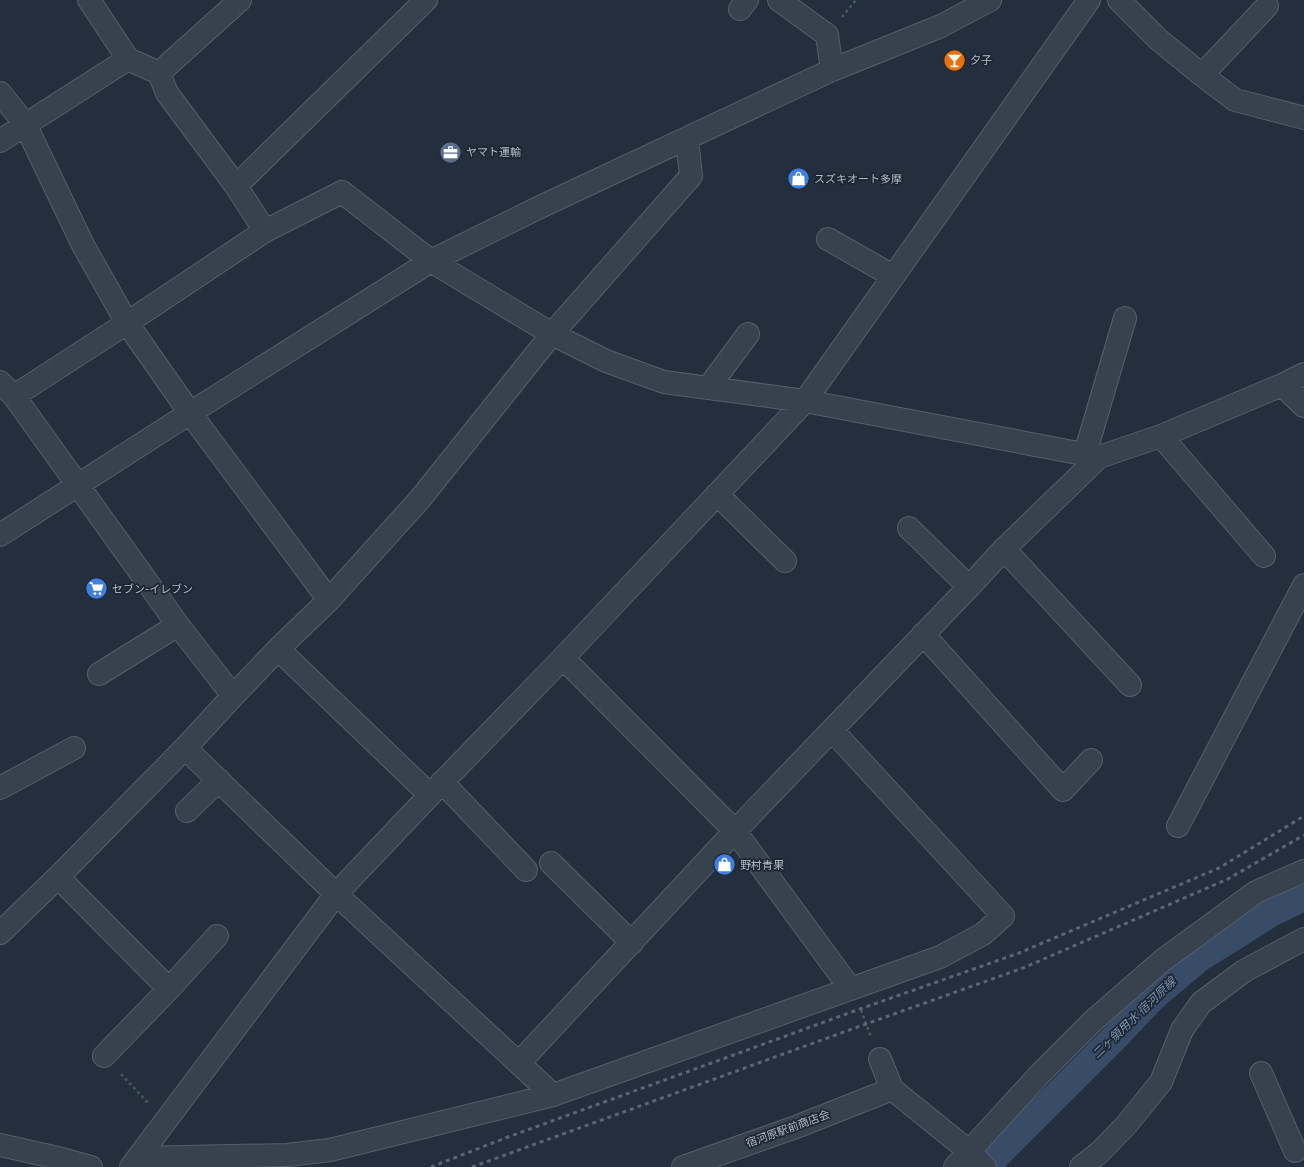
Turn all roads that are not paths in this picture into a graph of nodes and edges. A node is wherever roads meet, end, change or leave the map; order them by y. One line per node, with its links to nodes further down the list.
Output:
1 (89, 0): 9 (street)
2 (240, 0): 11 (street)
3 (426, 0): 18 (street)
4 (779, 0): 10 (street)
5 (990, 0): 10 (street)
6 (1089, 0): 22 (street)
7 (1119, 0): 12 (street)
8 (1267, 6): 12 (street)
9 (128, 59): 11 (street); 15 (street)
10 (832, 70): 16 (street)
11 (159, 73): 18 (street)
12 (1202, 75): 14 (street)
13 (0, 92): 15 (street)
14 (1304, 118)
15 (25, 124): 17 (street); 24 (street)
16 (687, 139): 21 (street); 25 (street)
17 (0, 141)
18 (236, 186): 19 (street)
19 (265, 231): 21 (street); 24 (street)
20 (828, 239): 22 (street)
21 (431, 261): 25 (street); 33 (street)
22 (893, 276): 31 (street)
23 (1126, 318): 35 (street)
24 (127, 323): 30 (street); 33 (street)
25 (552, 334): 29 (street); 45 (street)
26 (748, 334): 29 (street)
27 (1304, 374): 28 (street)
28 (1282, 385): 32 (street); 34 (street)
29 (708, 388): 31 (street)
30 (7, 389): 36 (street)
31 (805, 401): 35 (street); 37 (street)
32 (1304, 406)
33 (190, 413): 36 (street); 45 (street)
34 (1161, 436): 35 (street); 41 (street)
35 (1092, 455): 40 (street)
36 (78, 485): 39 (street); 46 (street)
37 (717, 494): 42 (street); 49 (street)
38 (909, 528): 44 (street)
39 (0, 535)
40 (1004, 550): 44 (street); 51 (street)
41 (1264, 556)
42 (785, 561)
43 (1304, 585): 61 (street)
44 (969, 586): 47 (street)
45 (329, 600): 48 (street)
46 (178, 625): 50 (street); 52 (street)
47 (923, 634): 53 (street); 56 (street)
48 (278, 649): 52 (street); 59 (street)
49 (563, 658): 59 (street); 62 (street)
50 (99, 674)
51 (1130, 685)
52 (233, 696): 55 (street)
53 (832, 730): 62 (street); 72 (street)
54 (74, 748): 58 (street)
55 (185, 748): 57 (street); 66 (street)
56 (1091, 760)
57 (219, 780): 60 (street); 67 (street)
58 (0, 788)
59 (436, 789): 64 (street); 67 (street)
60 (187, 811)
61 (1178, 826)
62 (735, 832): 71 (street); 72 (street)
63 (551, 863): 71 (street)
64 (526, 870)
65 (1304, 871): 83 (street)
66 (58, 876): 68 (street); 73 (street)
67 (336, 894): 76 (street); 84 (street)
68 (0, 932)
69 (217, 936): 73 (street)
70 (1304, 938): 82 (street)
71 (632, 943): 76 (street)
72 (850, 988): 79 (street)
73 (169, 989): 75 (street)
74 (876, 1050): 78 (street)
75 (104, 1056)
76 (519, 1063): 79 (street)
77 (1261, 1073): 81 (street)
78 (892, 1089): 83 (street); 86 (street, 宿河原駅前商店会)
79 (553, 1095): 84 (street)
80 (0, 1145): 85 (street)
81 (1297, 1155)
82 (1106, 1160): 87 (street)
83 (972, 1161)
84 (135, 1163)
85 (91, 1167)
86 (683, 1167)
87 (1081, 1167)

